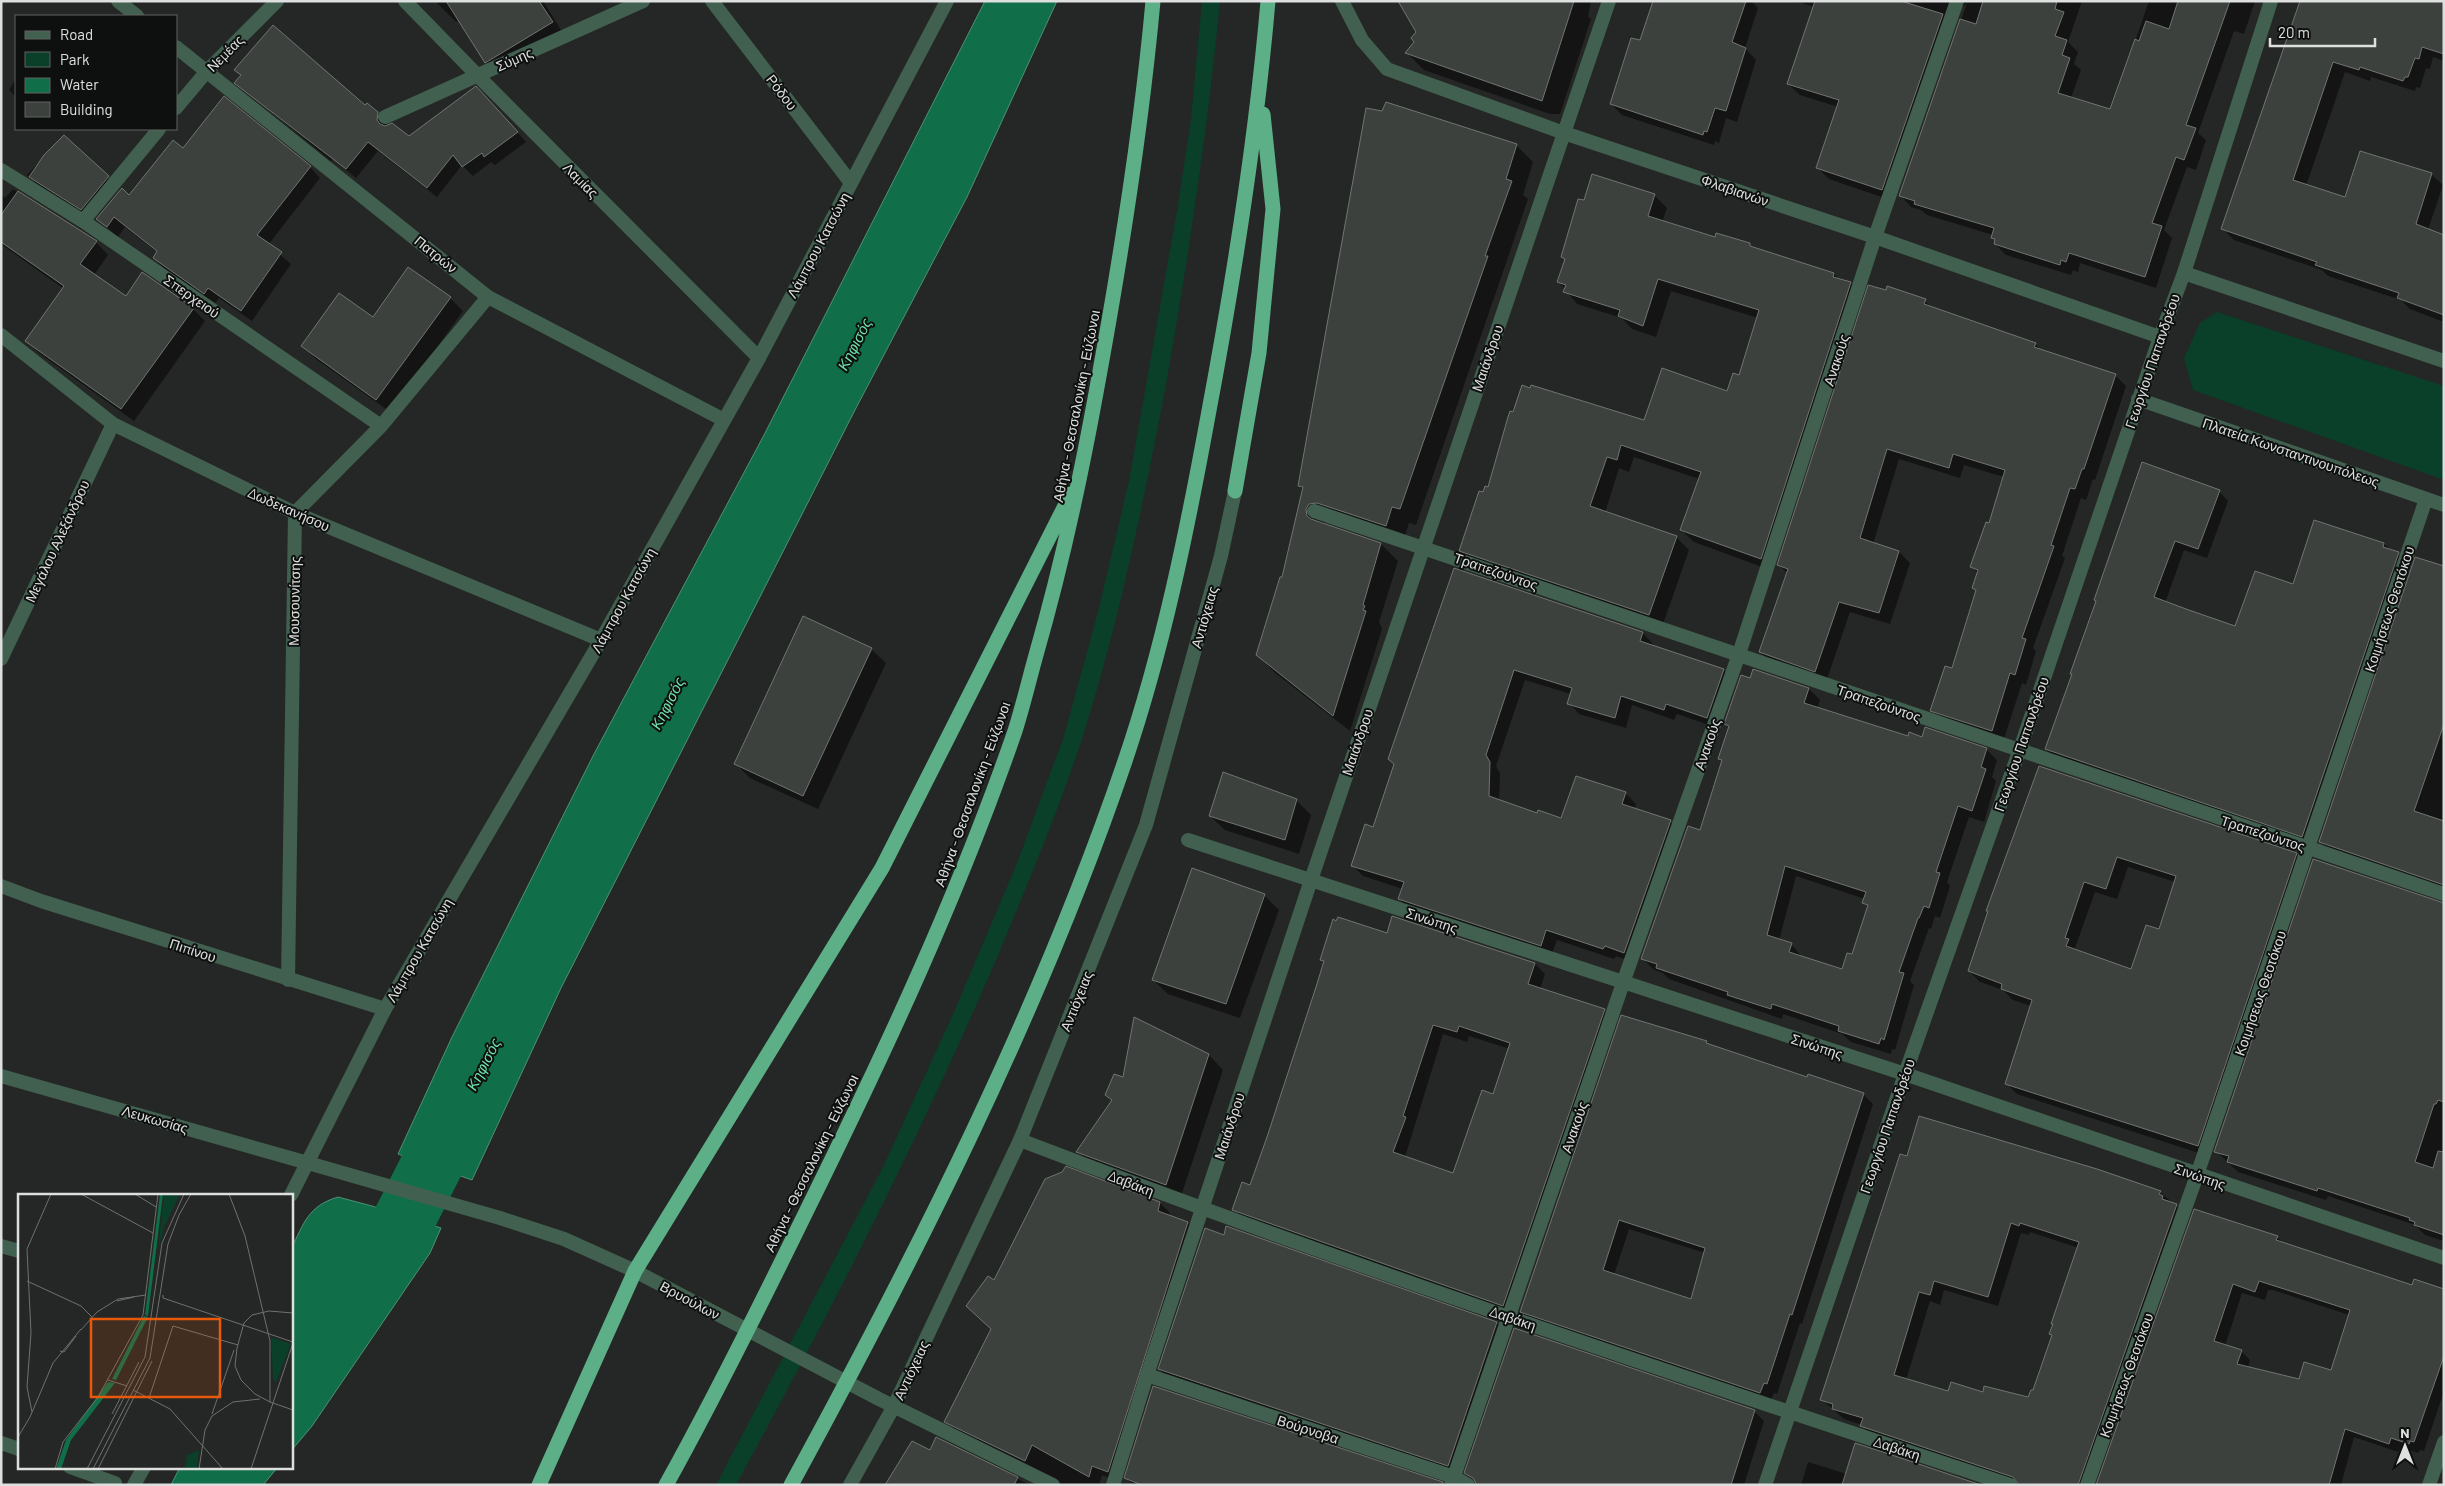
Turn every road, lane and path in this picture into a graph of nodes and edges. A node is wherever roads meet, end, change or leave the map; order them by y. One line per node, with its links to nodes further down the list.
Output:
1 (118, 1): 13 (street)
2 (277, 1): 15 (street, Νεμέας)
3 (405, 1): 16 (street, Λαμίας)
4 (644, 1): 16 (street, Σύμης)
5 (712, 1): 23 (street, Ρόδου)
6 (947, 1): 23 (street, Λάμπρου Κατσώνη)
7 (1153, 1): 36 (highway, Αθήνα - Θεσσαλονίκη - Εύζωνοι)
8 (1268, 1): 17 (highway)
9 (1342, 1): 21 (street, Φλαβιανών)
10 (1609, 1): 21 (street, Μαιάνδρου)
11 (1957, 1): 25 (street, Ανακούς)
12 (2271, 1): 26 (street, Γεωργίου Παπανδρέου)
13 (136, 15)
14 (178, 49): 15 (street, Πατρών)
15 (207, 71): 18 (street, Νεμέας); 27 (street, Πατρών)
16 (478, 76): 19 (street, Σύμης); 30 (street, Λαμίας)
17 (1260, 88): 37 (highway); 80 (highway)
18 (178, 106)
19 (385, 117)
20 (158, 130): 24 (street)
21 (1564, 133): 25 (street, Φλαβιανών); 42 (street, Μαιάνδρου)
22 (1, 170): 24 (street, Σπερχειού)
23 (851, 183): 30 (street, Λάμπρου Κατσώνη)
24 (83, 221): 35 (street, Σπερχειού)
25 (1875, 237): 29 (street, Φλαβιανών); 44 (street, Ανακούς)
26 (2184, 273): 29 (street, Γεωργίου Παπανδρέου); 31 (street)
27 (488, 297): 33 (street, Πατρών); 35 (street)
28 (1, 335): 34 (street, Δωδεκανήσου)
29 (2160, 337): 32 (street, Γεωργίου Παπανδρέου)
30 (758, 358): 33 (street, Λάμπρου Κατσώνη)
31 (2444, 360)
32 (2138, 399): 38 (street, Πλατεία Κωνσταντινουπόλεως); 46 (street, Γεωργίου Παπανδρέου)
33 (724, 420): 43 (street, Λάμπρου Κατσώνη)
34 (113, 424): 41 (street, Δωδεκανήσου); 45 (street, Μεγάλου Αλεξάνδρου)
35 (381, 426): 41 (street)
36 (1082, 472): 65 (highway); 79 (highway, Αθήνα - Θεσσαλονίκη - Εύζωνοι)
37 (1235, 491): 57 (street, Αντιόχειας)
38 (2426, 499): 39 (street, Πλατεία Κωνσταντινουπόλεως); 48 (street, Κοιμήσεως Θεοτόκου)
39 (2444, 505)
40 (1314, 511): 42 (street, Τραπεζούντος)
41 (295, 513): 43 (street, Δωδεκανήσου); 52 (street, Μουσουνίτσης)
42 (1423, 546): 44 (street, Τραπεζούντος); 49 (street, Μαιάνδρου)
43 (601, 640): 54 (street, Λάμπρου Κατσώνη)
44 (1739, 654): 46 (street, Τραπεζούντος); 53 (street, Ανακούς)
45 (1, 659)
46 (2020, 752): 48 (street, Τραπεζούντος); 55 (street, Γεωργίου Παπανδρέου)
47 (1188, 840): 49 (street, Σινώπης)
48 (2309, 848): 51 (street, Τραπεζούντος); 59 (street, Κοιμήσεως Θεοτόκου)
49 (1311, 880): 53 (street, Σινώπης); 61 (street, Μαιάνδρου)
50 (1, 886): 52 (street, Πιπίνου)
51 (2444, 894)
52 (288, 980): 54 (street, Πιπίνου)
53 (1623, 983): 55 (street, Σινώπης); 66 (street, Ανακούς)
54 (385, 1009): 58 (street, Λάμπρου Κατσώνη)
55 (1905, 1074): 59 (street, Σινώπης); 69 (street, Γεωργίου Παπανδρέου)
56 (1, 1076): 58 (street, Λευκωσίας)
57 (1020, 1140): 61 (street, Δαβάκη); 68 (street, Αντιόχειας)
58 (308, 1163): 60 (street, Λάμπρου Κατσώνη); 65 (street, Βρυούλων)
59 (2197, 1175): 64 (street, Σινώπης); 87 (street, Κοιμήσεως Θεοτόκου)
60 (292, 1194)
61 (1202, 1208): 66 (street, Δαβάκη); 67 (street, Μαιάνδρου)
62 (1, 1246): 63 (street)
63 (18, 1251)
64 (2444, 1258)
65 (635, 1271): 68 (street, Βρυούλων); 78 (highway)
66 (1509, 1316): 69 (street, Δαβάκη); 75 (street, Ανακούς)
67 (1147, 1375): 75 (street, Βούρνοβα); 83 (street, Μαιάνδρου)
68 (894, 1406): 81 (street, Αντιόχειας); 82 (street, Βρυούλων)
69 (1788, 1412): 85 (street, Γεωργίου Παπανδρέου); 86 (street, Δαβάκη)
70 (2444, 1442): 88 (street)
71 (1, 1443): 72 (street)
72 (18, 1449)
73 (73, 1468): 76 (street)
74 (143, 1468): 77 (street)
75 (1453, 1481): 84 (street, Βούρνοβα)
76 (115, 1483)
77 (134, 1485)
78 (539, 1485)
79 (666, 1485)
80 (791, 1485)
81 (850, 1485)
82 (1053, 1485)
83 (1113, 1485)
84 (1468, 1485)
85 (1765, 1485)
86 (2010, 1485)
87 (2088, 1485)
88 (2429, 1485)

